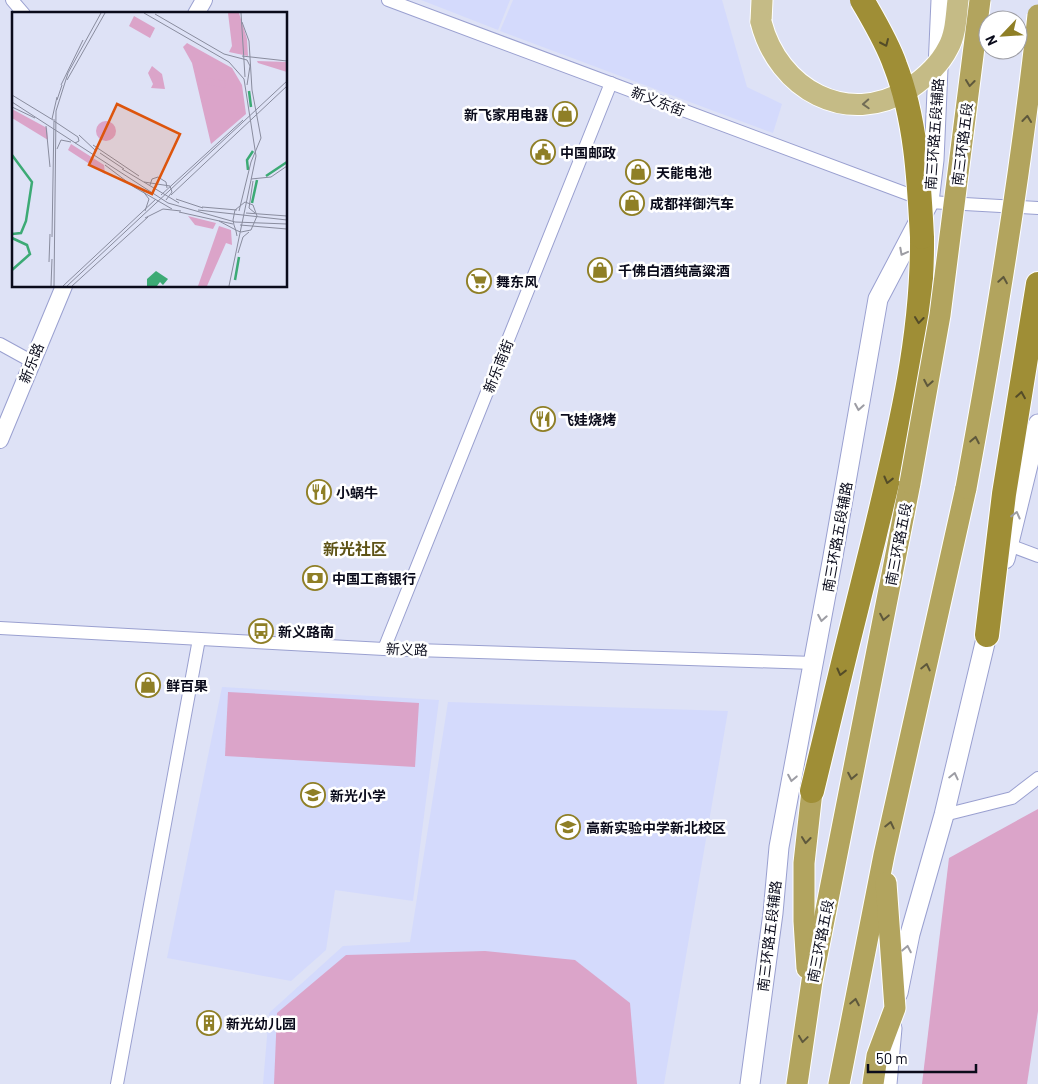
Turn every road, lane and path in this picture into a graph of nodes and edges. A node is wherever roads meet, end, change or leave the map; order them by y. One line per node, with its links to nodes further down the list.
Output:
1 (12, 0): 9 (street)
2 (204, 0): 10 (street)
3 (388, 0): 12 (street, 新义东街)
4 (762, 0): 7 (main road, one-way to 4, bridge)
5 (862, 0): 29 (highway, one-way to 29, bridge)
6 (941, 0): 13 (main road, 南三环路五段辅路)
7 (958, 0)
8 (980, 0): 32 (highway, 南三环路五段, one-way to 32, bridge)
9 (22, 12)
10 (197, 12)
11 (1038, 15): 31 (highway, one-way to 11, bridge)
12 (611, 84): 13 (street, 新义东街); 26 (street, 新乐南街)
13 (929, 202): 14 (street, 新义东街); 27 (main road, 南三环路五段辅路, one-way to 27)
14 (1038, 208)
15 (1038, 284): 24 (highway, one-way to 15)
16 (63, 288): 18 (street, 新乐路)
17 (0, 344): 18 (street)
18 (31, 361): 20 (street, 新乐路)
19 (1038, 424): 21 (main road, one-way to 19)
20 (0, 440)
21 (1009, 545): 22 (street); 24 (main road)
22 (1038, 556)
23 (0, 628): 25 (street, 新义路)
24 (987, 635): 30 (main road, one-way to 24)
25 (199, 639): 26 (street, 新义路); 34 (street)
26 (384, 649): 27 (street, 新义路)
27 (814, 663): 35 (main road, 南三环路五段辅路, one-way to 35)
28 (1038, 778): 30 (street)
29 (812, 791): 32 (highway, one-way to 32)
30 (944, 815): 33 (main road, one-way to 30)
31 (884, 855): 33 (highway); 37 (highway, one-way to 31)
32 (809, 1002): 36 (highway, 南三环路五段, one-way to 36)
33 (895, 1008): 38 (highway); 39 (main road)
34 (117, 1084)
35 (750, 1084)
36 (797, 1084)
37 (838, 1084)
38 (873, 1084)
39 (887, 1084)

